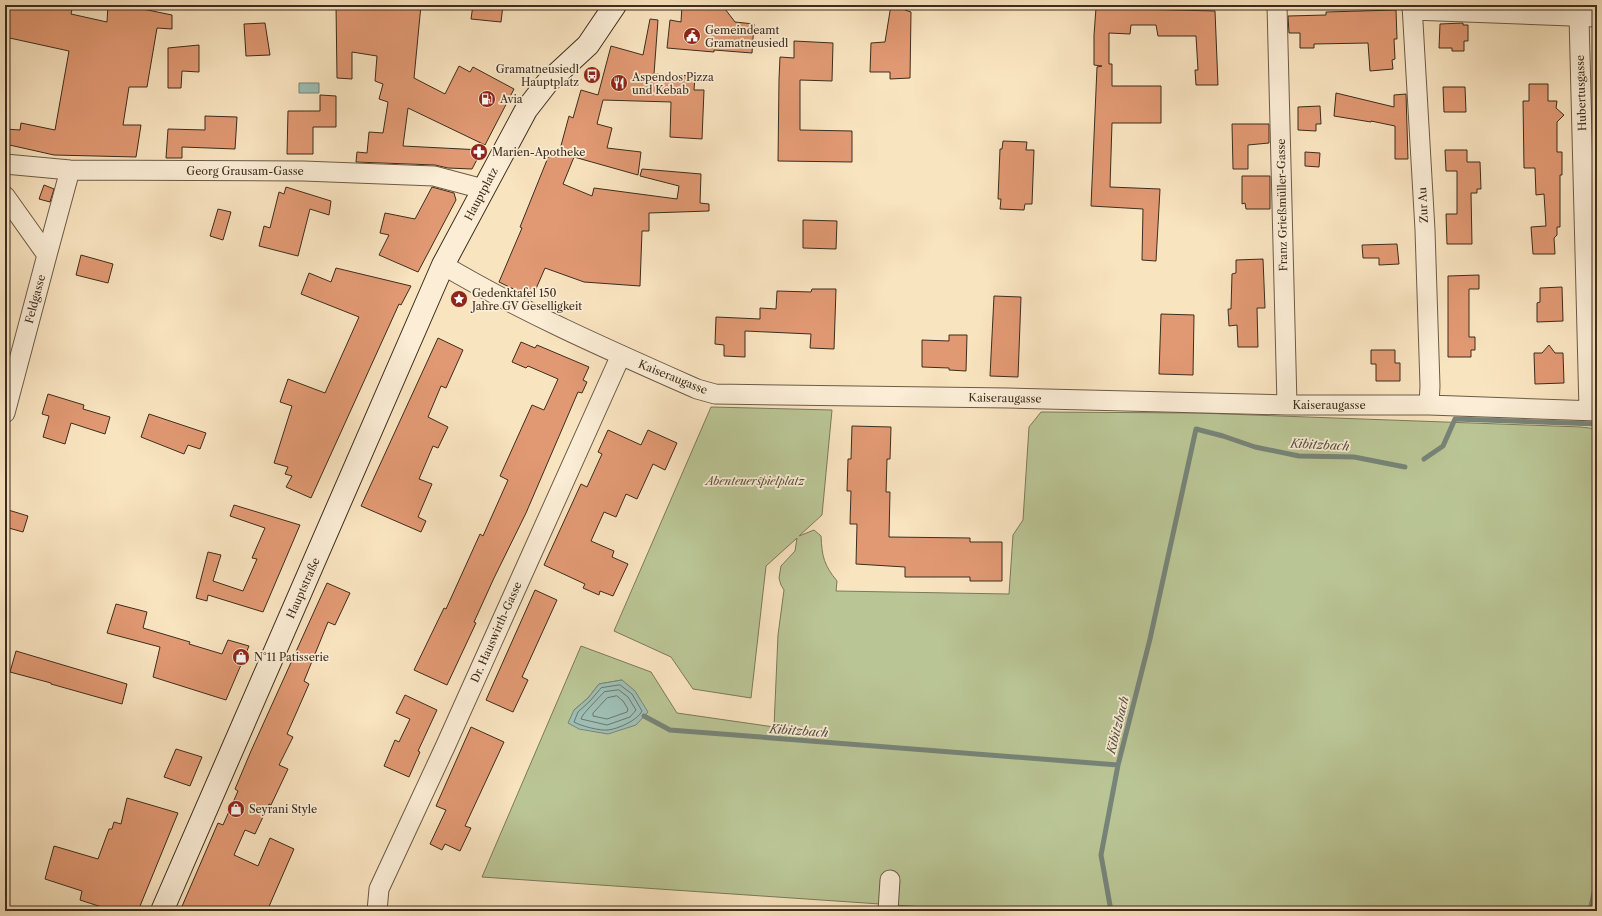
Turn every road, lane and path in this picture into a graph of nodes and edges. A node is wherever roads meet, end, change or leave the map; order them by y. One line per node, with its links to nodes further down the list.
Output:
1 (1277, 5): 12 (street, Franz Grießmüller-Gasse)
2 (612, 7): 7 (main road, Hauptplatz)
3 (1412, 7): 4 (street); 13 (street, Zur Au)
4 (1588, 16): 14 (street, Hubertusgasse)
5 (5, 164): 6 (street, Georg Grausam-Gasse)
6 (70, 170): 7 (street, Georg Grausam-Gasse); 9 (street, Feldgasse)
7 (483, 189): 10 (main road, Hauptplatz)
8 (5, 196): 9 (street)
9 (47, 255): 15 (street, Feldgasse)
10 (443, 265): 11 (street, Kaiseraugasse); 17 (main road, Hauptstraße)
11 (621, 355): 12 (street, Kaiseraugasse); 18 (street, Dr. Hauswirth-Gasse)
12 (1287, 405): 13 (street, Kaiseraugasse)
13 (1429, 405): 14 (street, Kaiseraugasse)
14 (1593, 410)
15 (5, 412)
16 (890, 880): 19 (street)
17 (162, 911)
18 (377, 911)
19 (888, 911)

